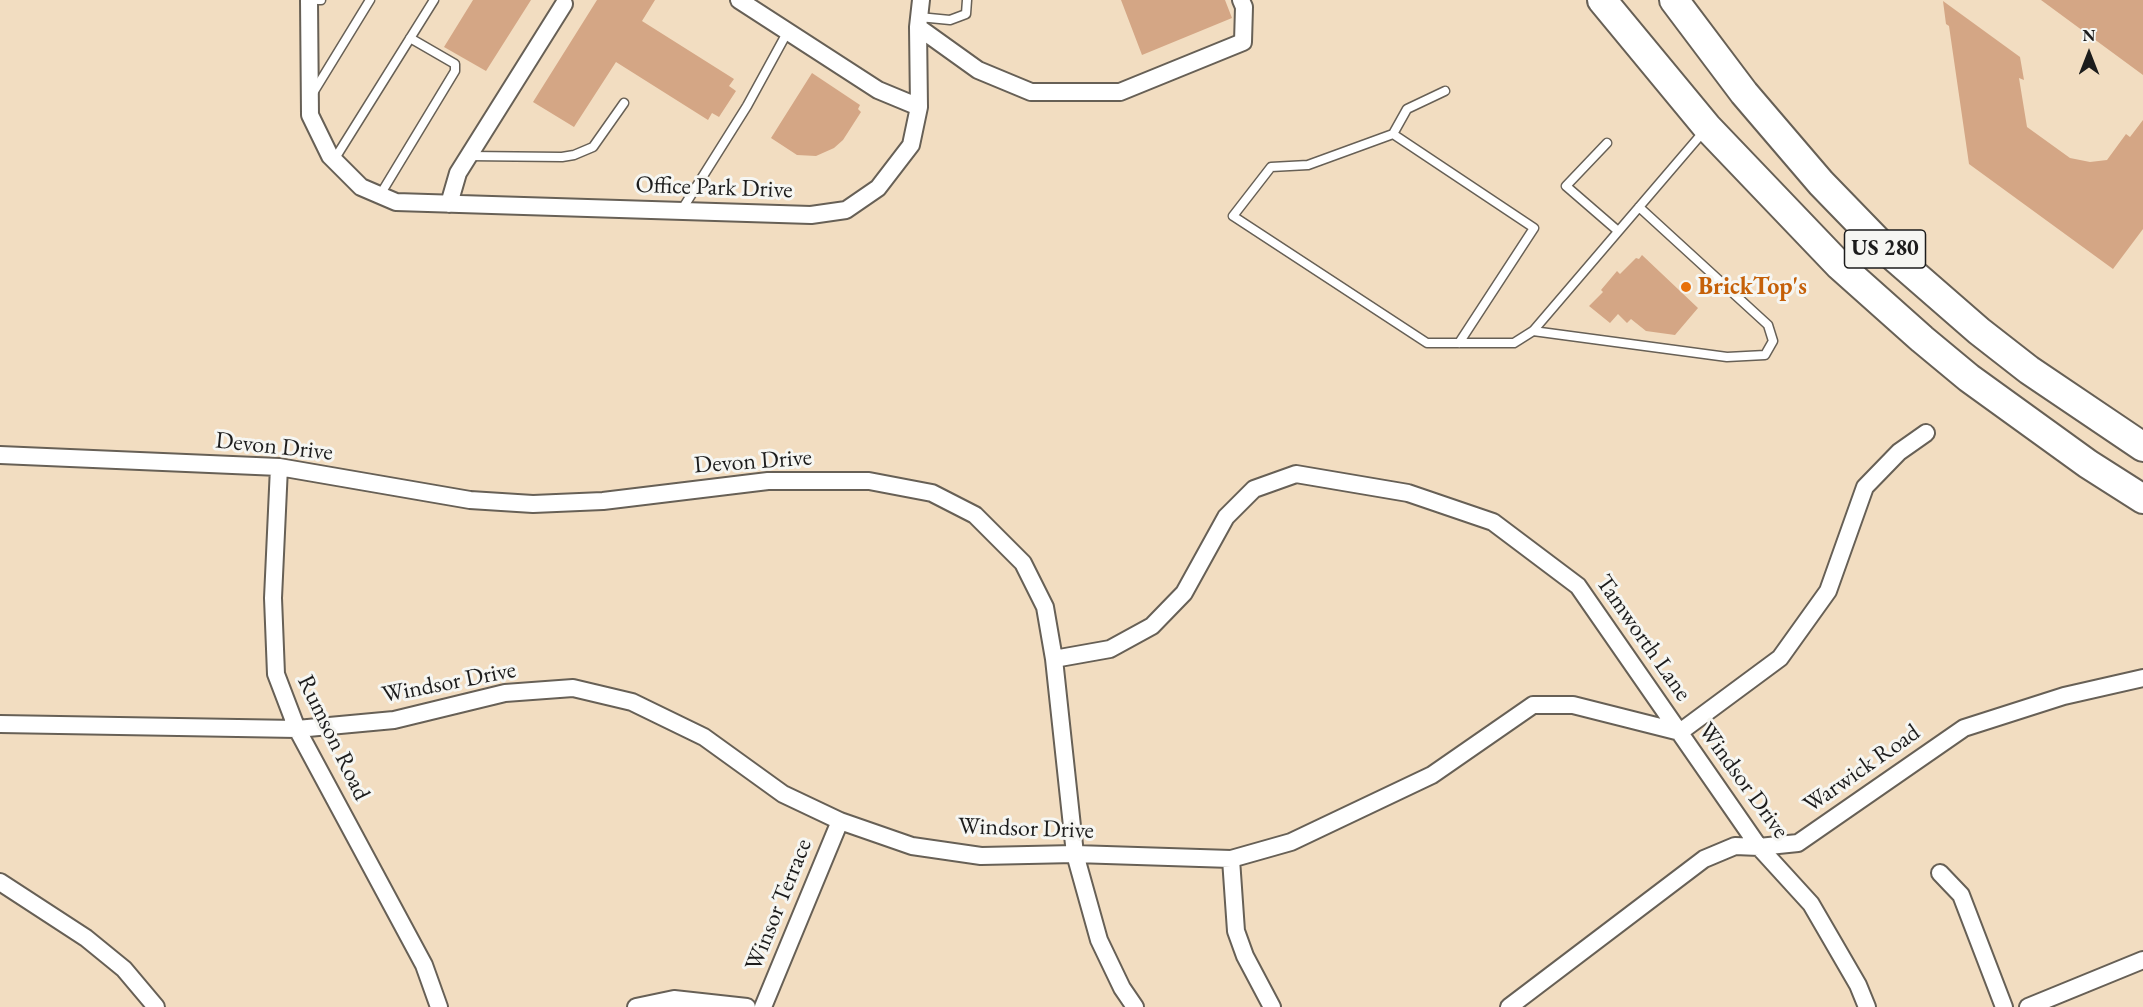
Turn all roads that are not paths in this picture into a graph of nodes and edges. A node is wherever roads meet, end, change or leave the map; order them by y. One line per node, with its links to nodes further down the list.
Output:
1 (309, 0): 15 (street, Office Park Drive)
2 (370, 0): 15 (lane)
3 (434, 0): 13 (lane)
4 (740, 0): 12 (street)
5 (921, 0): 11 (street, Office Park Drive)
6 (967, 0): 11 (lane)
7 (1241, 0): 11 (street)
8 (1602, 0): 18 (highway, US 280)
9 (1674, 0): 31 (highway, US 280)
10 (564, 4): 21 (street)
11 (919, 22): 17 (street, Office Park Drive)
12 (788, 32): 17 (street); 26 (lane)
13 (410, 38): 22 (lane); 23 (lane)
14 (1445, 92): 19 (lane)
15 (310, 98): 22 (street, Office Park Drive)
16 (624, 103): 21 (lane)
17 (919, 107): 26 (street, Office Park Drive)
18 (1707, 127): 25 (lane); 34 (highway, US 280)
19 (1393, 134): 29 (lane); 29 (lane)
20 (1607, 143): 27 (lane)
21 (468, 156): 24 (street)
22 (334, 160): 23 (street, Office Park Drive)
23 (380, 195): 24 (street, Office Park Drive)
24 (448, 204): 26 (street, Office Park Drive)
25 (1640, 207): 27 (lane); 28 (lane)
26 (680, 211)
27 (1618, 231): 28 (lane)
28 (1533, 331): 29 (lane)
29 (1459, 343)
30 (1926, 433): 39 (street)
31 (2143, 447)
32 (0, 455): 33 (street, Devon Drive)
33 (279, 467): 35 (street, Devon Drive); 38 (street, Rumson Road)
34 (2143, 499)
35 (1054, 659): 39 (street, Tamworth Lane); 42 (street, Devon Drive)
36 (2143, 678): 41 (street, Warwick Road)
37 (0, 724): 38 (street, Windsor Drive)
38 (297, 729): 40 (street, Windsor Drive); 48 (street, Rumson Road)
39 (1680, 732): 41 (street, Windsor Drive); 43 (street, Windsor Drive)
40 (840, 821): 42 (street, Windsor Drive); 51 (street, Winsor Terrace)
41 (1759, 847): 54 (street, Warwick Road); 55 (street, Windsor Drive)
42 (1075, 854): 43 (street, Windsor Drive); 52 (street, Devon Drive)
43 (1231, 860): 53 (street)
44 (1940, 873): 56 (street)
45 (0, 882): 47 (street)
46 (2143, 960): 57 (street)
47 (156, 1007)
48 (439, 1007)
49 (636, 1007): 50 (street)
50 (747, 1007)
51 (763, 1007)
52 (1135, 1007)
53 (1272, 1007)
54 (1509, 1007)
55 (1867, 1007)
56 (2004, 1007)
57 (2028, 1007)

